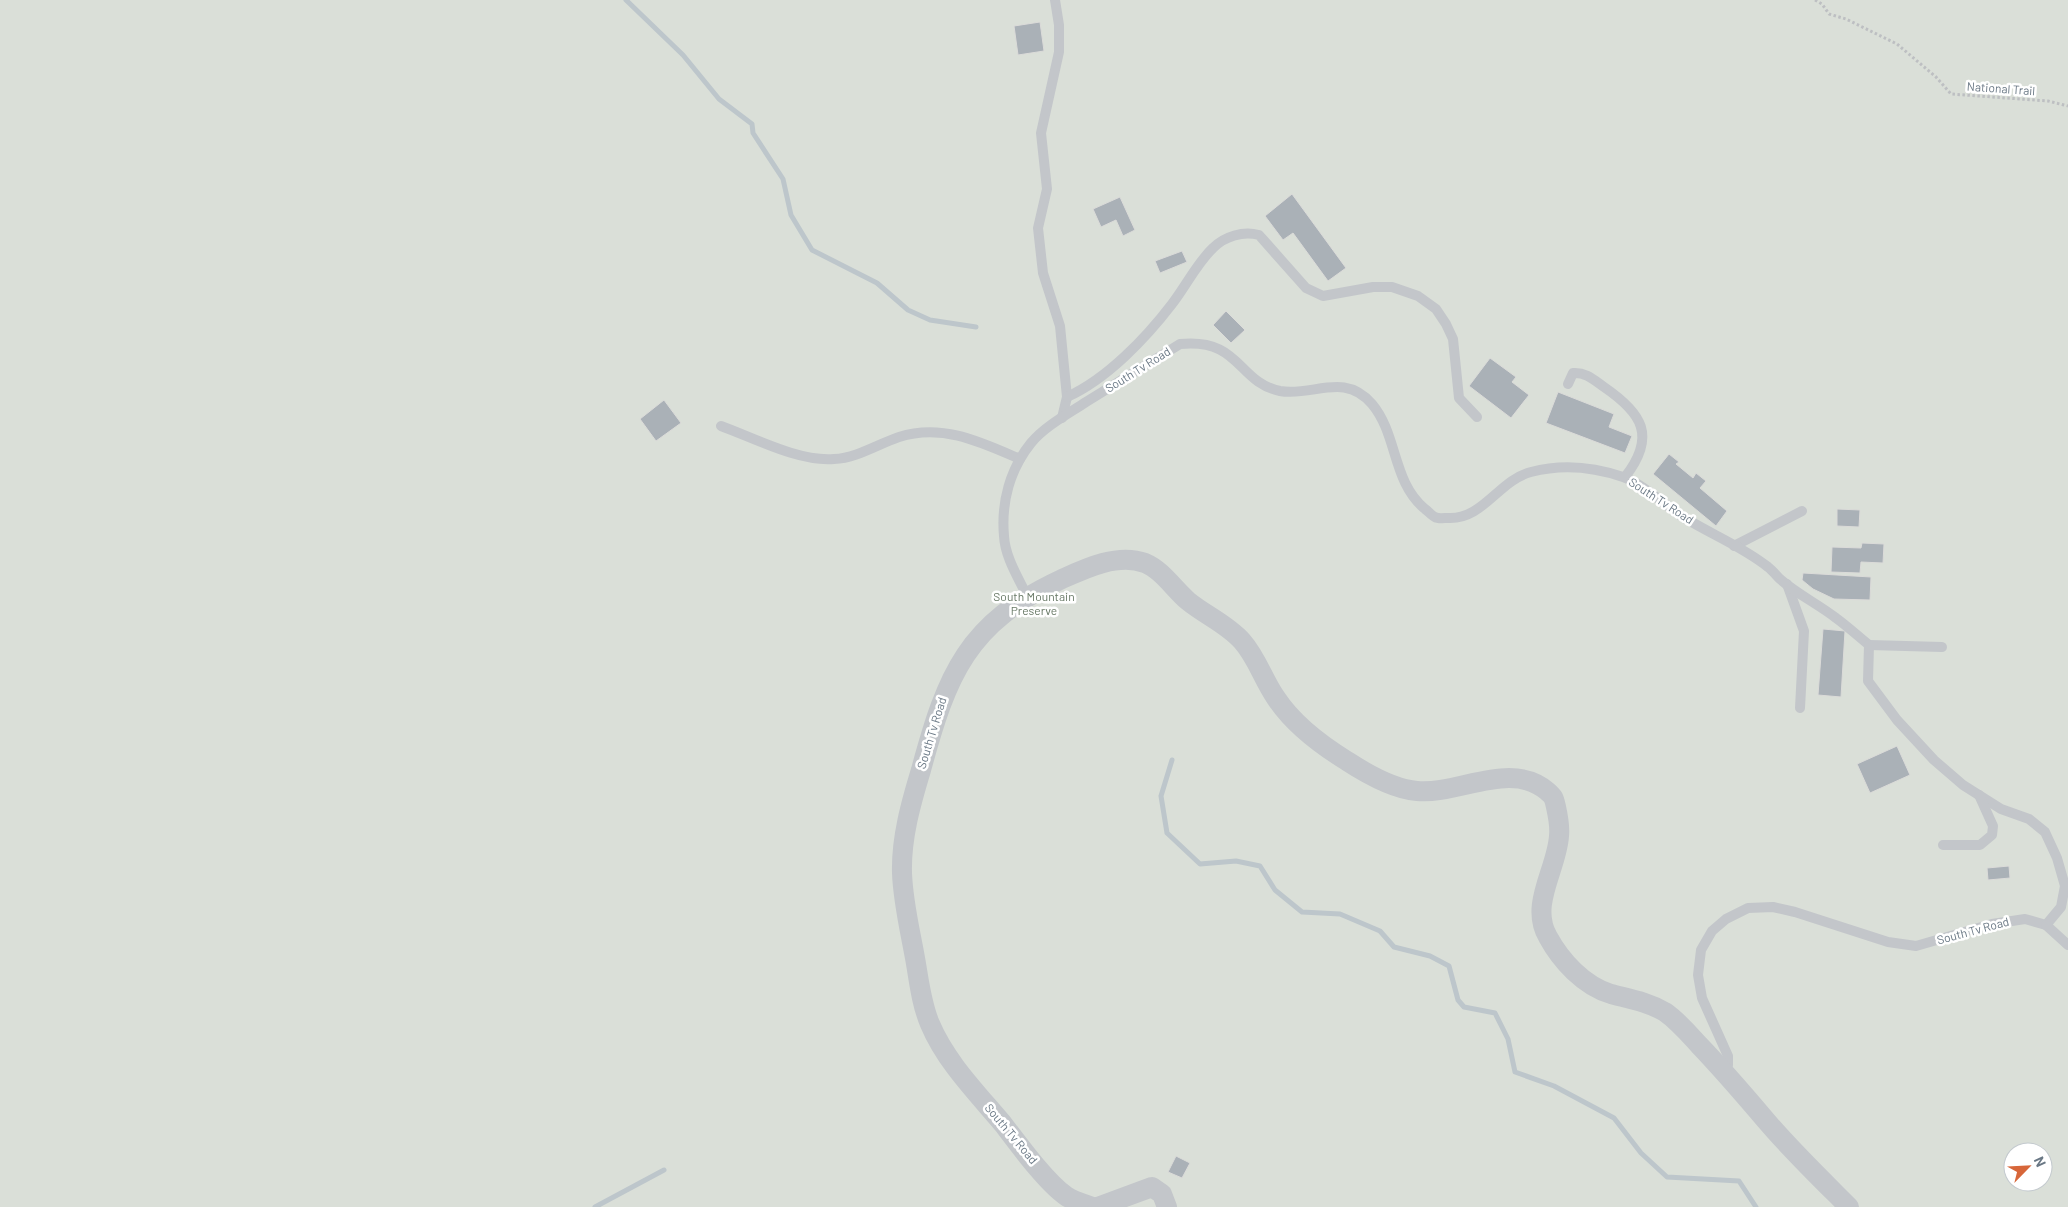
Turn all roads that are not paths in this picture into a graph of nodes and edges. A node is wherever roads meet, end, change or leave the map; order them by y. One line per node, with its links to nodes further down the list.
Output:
1 (1055, 0): 3 (lane)
2 (1568, 384): 8 (lane)
3 (1067, 397): 4 (lane); 5 (lane)
4 (1477, 417)
5 (1062, 418): 7 (lane); 8 (lane, South Tv Road)
6 (721, 426): 7 (lane)
7 (1020, 459): 12 (lane)
8 (1626, 477): 10 (lane, South Tv Road)
9 (1802, 511): 10 (lane)
10 (1734, 546): 11 (lane, South Tv Road)
11 (1788, 584): 13 (lane, South Tv Road); 15 (lane)
12 (1027, 596): 20 (street, South Tv Road); 21 (street, South Tv Road)
13 (1869, 645): 14 (lane); 16 (lane)
14 (1942, 648)
15 (1800, 708)
16 (1979, 795): 17 (lane); 18 (lane)
17 (1943, 846)
18 (2046, 925): 19 (lane); 20 (lane, South Tv Road)
19 (2068, 945)
20 (1724, 1071): 24 (street, South Tv Road)
21 (1092, 1207)
22 (1098, 1207): 23 (street)
23 (1166, 1207)
24 (1849, 1207)

